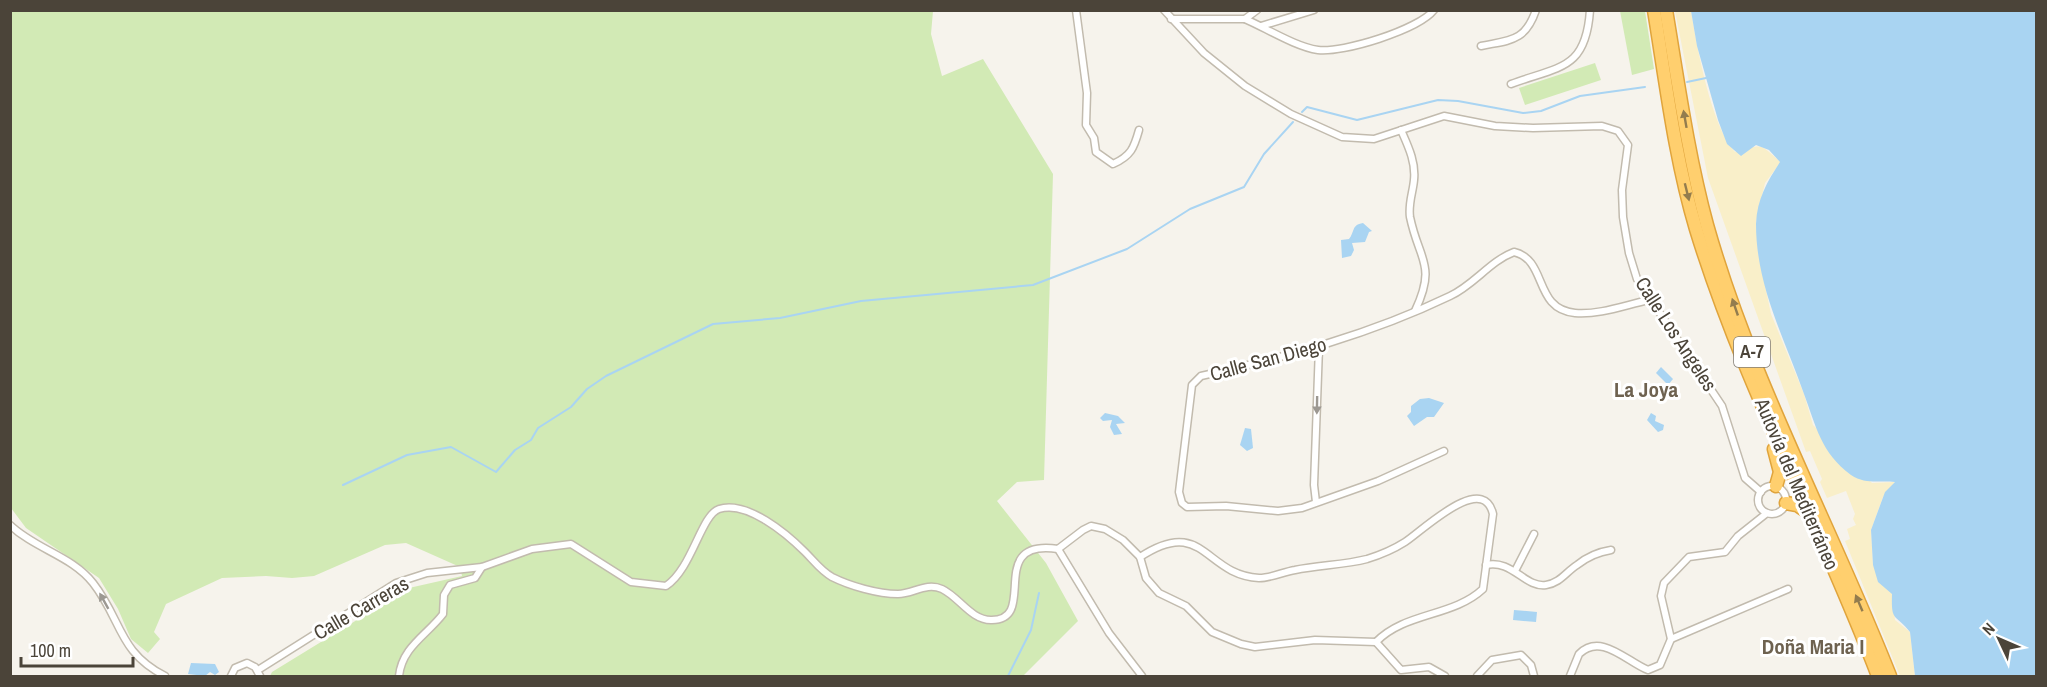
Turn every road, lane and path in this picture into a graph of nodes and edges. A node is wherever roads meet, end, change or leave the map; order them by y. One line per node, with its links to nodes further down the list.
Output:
1 (1076, 10): 15 (street)
2 (1164, 10): 10 (street, Calle Los Angeles)
3 (1257, 10): 11 (street)
4 (1314, 10): 12 (street)
5 (1434, 10): 12 (street)
6 (1536, 10): 13 (street)
7 (1590, 10): 14 (street)
8 (1654, 10): 19 (highway, Autovía del Mediterráneo / A-7, one-way to 19)
9 (1666, 10): 49 (highway, Autovía del Mediterráneo / A-7, one-way to 9)
10 (1172, 19): 11 (street); 16 (street, Calle Los Angeles)
11 (1245, 19): 12 (street)
12 (1261, 26)
13 (1481, 46)
14 (1511, 84)
15 (1139, 130)
16 (1401, 130): 17 (street, Calle Los Angeles); 18 (street)
17 (1649, 300): 18 (street, Calle San Diego); 23 (street, Calle Los Angeles)
18 (1414, 311): 20 (street, Calle San Diego)
19 (1725, 315): 22 (highway); 27 (highway, Autovía del Mediterráneo / A-7)
20 (1319, 347): 24 (street, one-way to 24); 24 (street, Calle San Diego)
21 (1444, 451): 24 (street, Calle San Diego)
22 (1776, 486): 23 (street); 25 (street)
23 (1761, 492): 26 (street)
24 (1316, 502)
25 (1786, 503): 26 (street); 27 (highway)
26 (1767, 513): 37 (street)
27 (1809, 513): 48 (highway, Autovía del Mediterráneo / A-7)
28 (10, 525): 40 (street, one-way to 28)
29 (1534, 534): 35 (street)
30 (1058, 549): 32 (street); 34 (street); 43 (street)
31 (1611, 550): 35 (street)
32 (1140, 557): 33 (street); 38 (street)
33 (1486, 565): 35 (street); 38 (street)
34 (482, 567): 39 (street, Calle Carreras); 42 (street)
35 (1515, 571)
36 (1788, 588): 37 (street)
37 (1671, 639): 47 (street)
38 (1376, 642): 44 (street)
39 (259, 673): 41 (street)
40 (165, 676)
41 (231, 676)
42 (399, 676)
43 (1142, 676)
44 (1445, 676)
45 (1477, 676): 46 (street)
46 (1534, 676)
47 (1570, 676)
48 (1878, 676)
49 (1890, 676)

